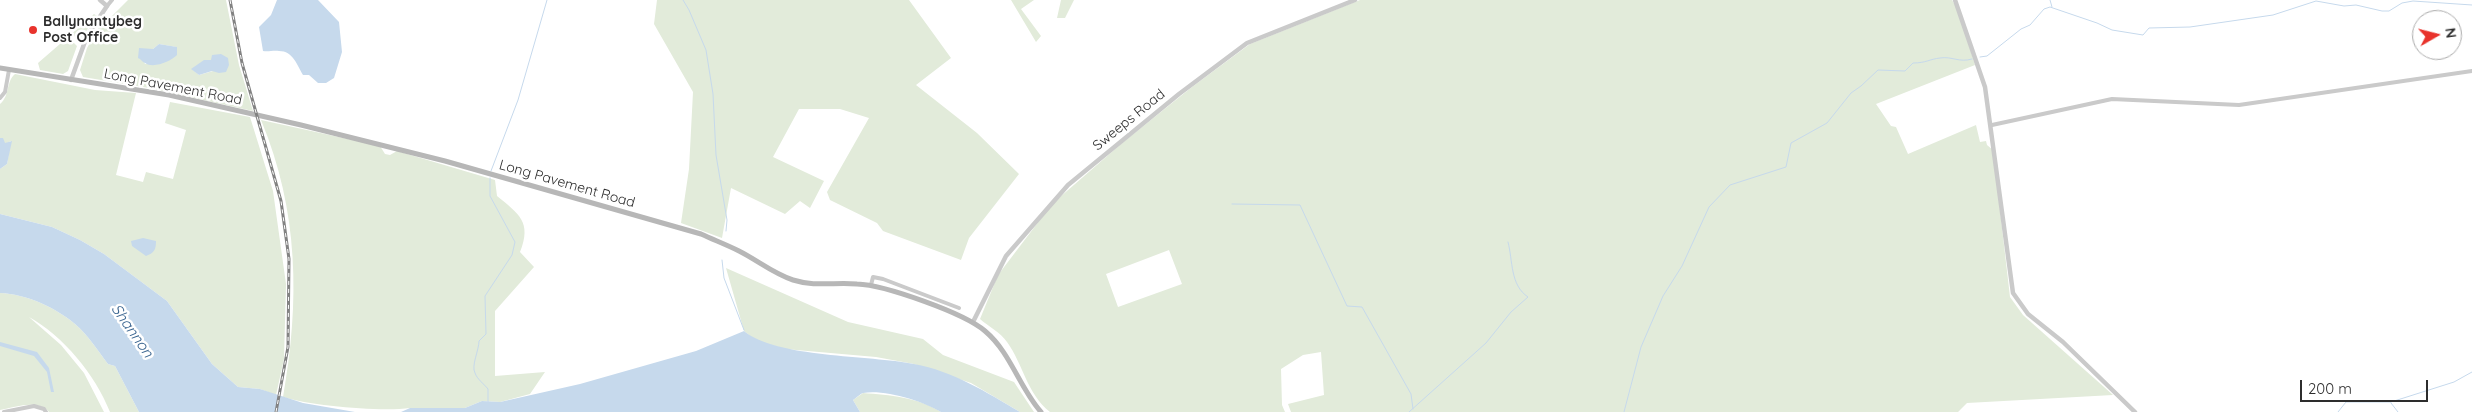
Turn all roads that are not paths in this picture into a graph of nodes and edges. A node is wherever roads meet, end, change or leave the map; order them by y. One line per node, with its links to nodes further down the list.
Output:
1 (100, 0): 5 (street)
2 (112, 0): 5 (street)
3 (1355, 0): 14 (street, Sweeps Road)
4 (1955, 0): 11 (street)
5 (107, 6): 9 (street)
6 (0, 68): 7 (main road, Long Pavement Road)
7 (9, 70): 9 (main road, Long Pavement Road); 10 (street)
8 (2472, 71): 11 (street)
9 (71, 80): 12 (main road, Long Pavement Road)
10 (0, 98)
11 (1992, 125): 18 (street)
12 (871, 285): 13 (street); 14 (main road, Long Pavement Road)
13 (959, 308)
14 (973, 322): 17 (main road, Long Pavement Road)
15 (4, 412): 16 (street)
16 (46, 412)
17 (1041, 412)
18 (2135, 412)

